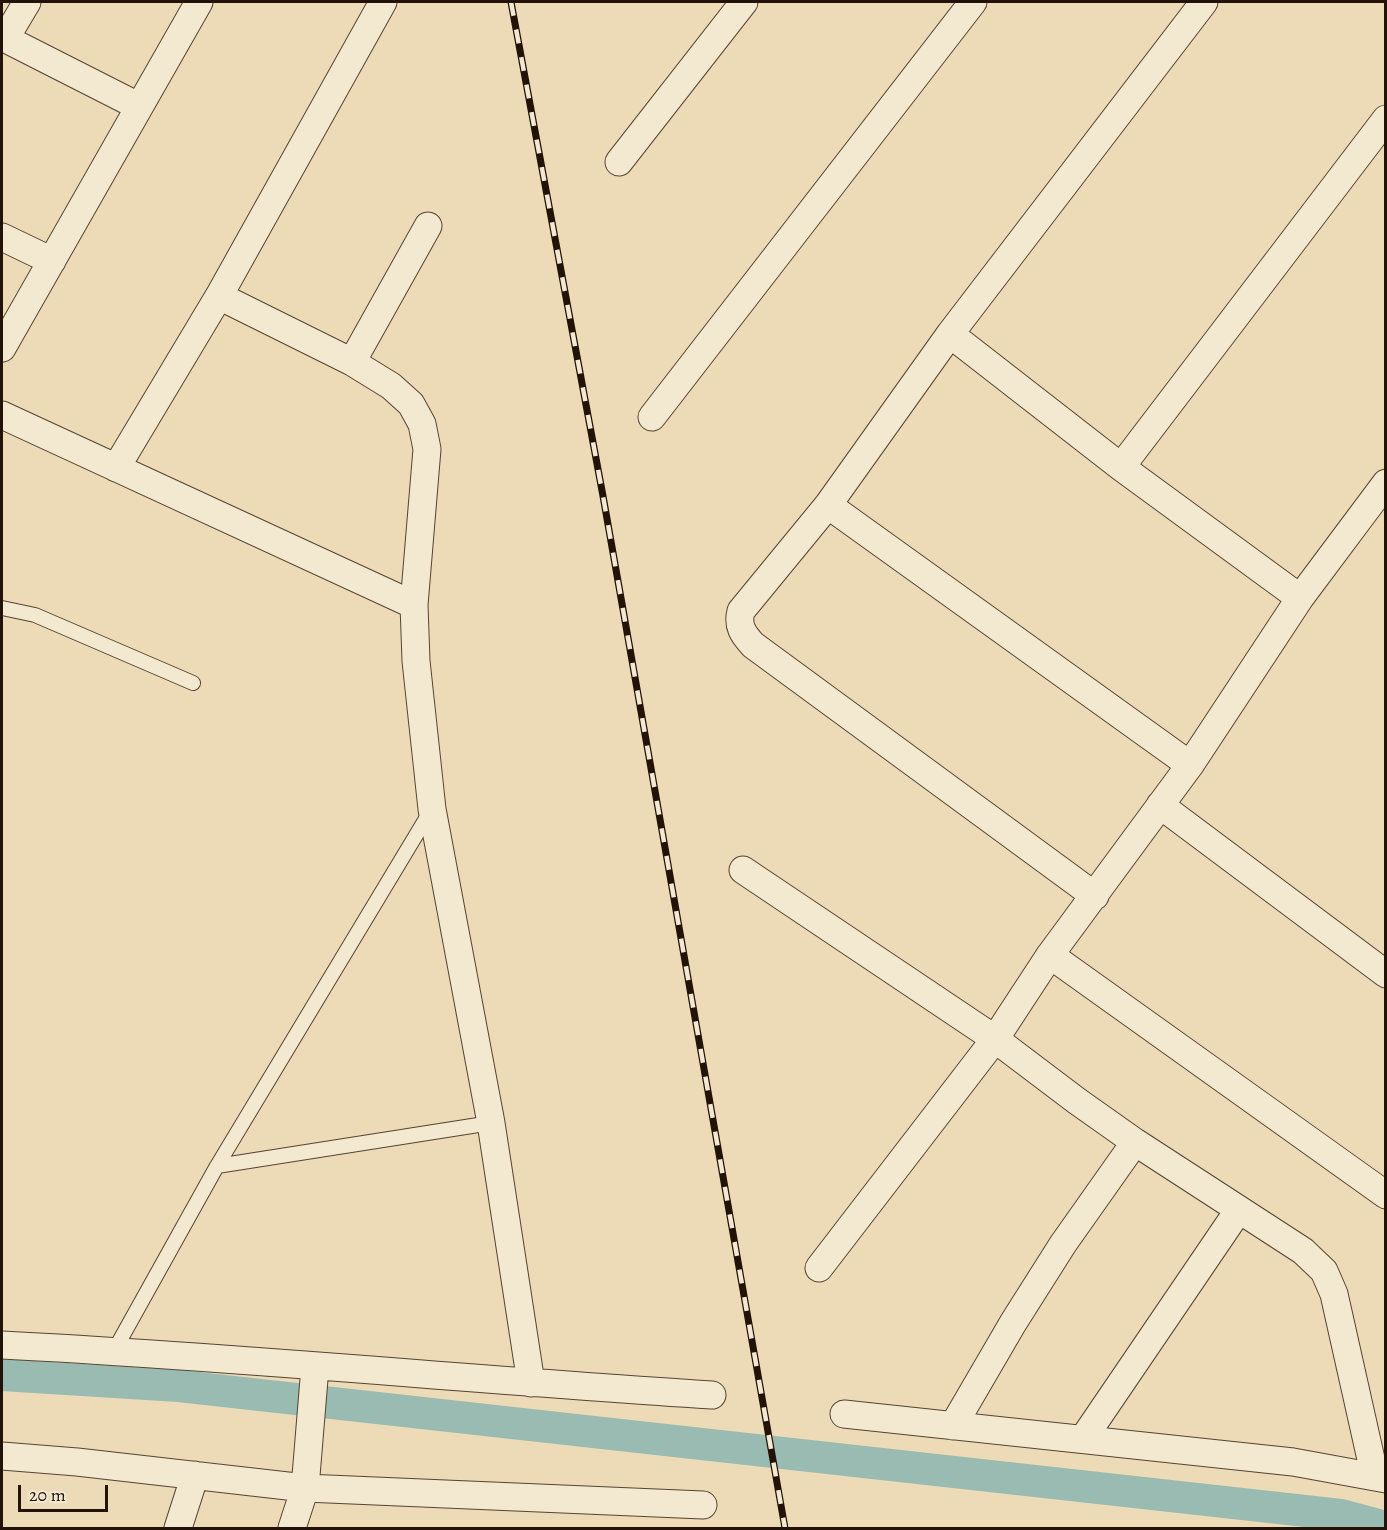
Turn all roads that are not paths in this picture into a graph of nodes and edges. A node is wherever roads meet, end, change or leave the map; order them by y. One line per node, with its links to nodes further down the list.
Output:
1 (27, 2): 7 (street)
2 (199, 2): 8 (street)
3 (382, 2): 14 (street)
4 (744, 2): 10 (street)
5 (973, 2): 19 (street)
6 (1204, 2): 15 (street)
7 (3, 38): 8 (street)
8 (138, 106): 13 (street)
9 (1386, 119): 20 (street)
10 (620, 162)
11 (428, 226): 17 (street)
12 (2, 237): 13 (street)
13 (52, 261): 16 (street)
14 (219, 296): 17 (street); 21 (street)
15 (950, 334): 20 (street); 23 (street)
16 (2, 348)
17 (352, 362): 25 (street)
18 (2, 415): 21 (street)
19 (652, 417)
20 (1121, 466): 24 (street)
21 (116, 468): 25 (street)
22 (1386, 483): 24 (street)
23 (828, 505): 28 (street); 32 (street)
24 (1300, 598): 28 (street)
25 (414, 604): 30 (street)
26 (2, 608): 27 (lane)
27 (193, 683)
28 (1190, 765): 29 (street)
29 (1160, 806): 32 (street); 34 (street)
30 (432, 809): 36 (street); 38 (lane)
31 (743, 870): 35 (street)
32 (1095, 896): 33 (street)
33 (1050, 955): 35 (street); 39 (street)
34 (1386, 974)
35 (995, 1039): 37 (street); 41 (street)
36 (491, 1123): 38 (lane); 45 (street)
37 (1135, 1142): 40 (street); 48 (street)
38 (217, 1166): 43 (lane)
39 (1386, 1195)
40 (1238, 1210): 49 (street); 52 (street)
41 (819, 1268)
42 (2, 1345): 43 (street)
43 (114, 1351): 44 (street)
44 (315, 1367): 45 (street); 53 (street)
45 (531, 1383): 46 (street)
46 (712, 1395)
47 (844, 1414): 48 (street)
48 (953, 1426): 49 (street)
49 (1083, 1439): 52 (street)
50 (2, 1456): 51 (street)
51 (195, 1475): 53 (street); 55 (street)
52 (1380, 1478)
53 (305, 1488): 54 (street); 56 (street)
54 (703, 1504)
55 (178, 1528)
56 (292, 1528)

